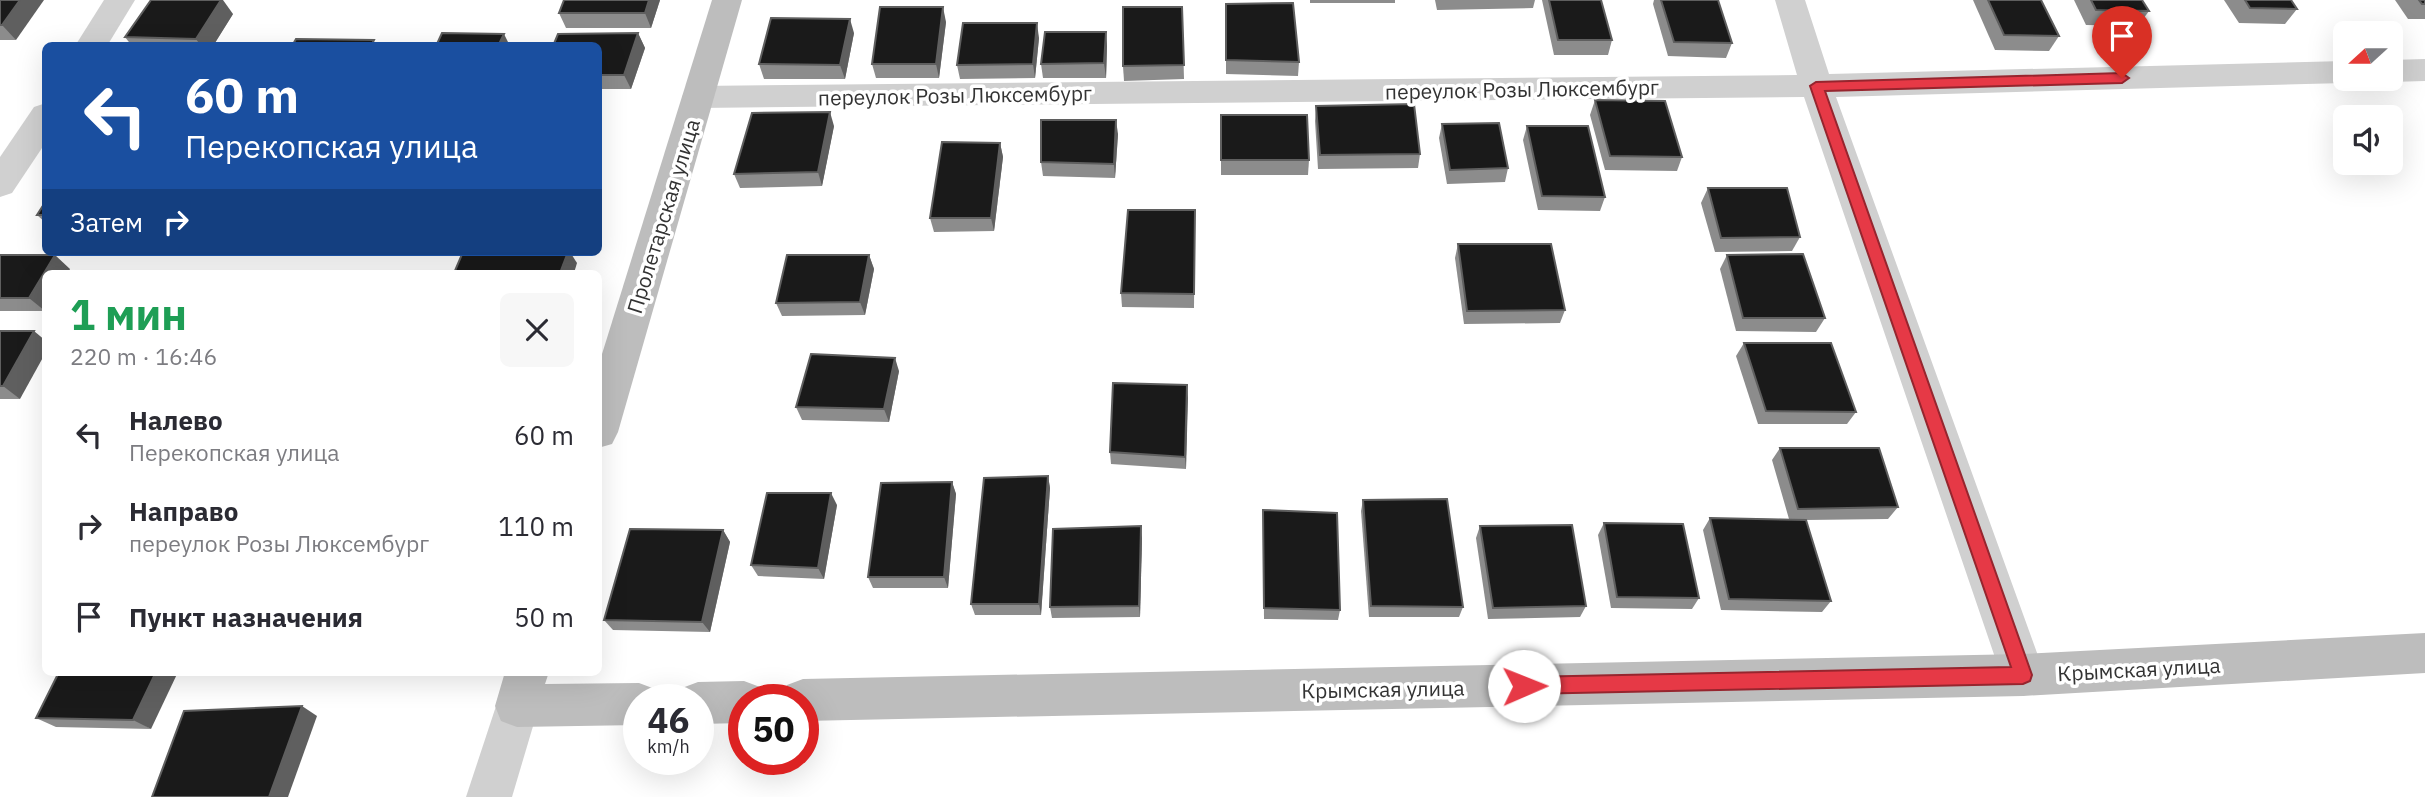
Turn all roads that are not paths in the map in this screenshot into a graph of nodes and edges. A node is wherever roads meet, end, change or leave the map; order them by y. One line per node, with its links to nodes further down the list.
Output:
1 (120, 0): 4 (street)
2 (727, 0): 9 (main road, Пролетарская улица)
3 (1790, 0): 8 (street)
4 (94, 42)
5 (2425, 70): 6 (street)
6 (2403, 71)
7 (2333, 72): 8 (street, переулок Розы Люксембург)
8 (1816, 86): 9 (street, переулок Розы Люксембург); 14 (street)
9 (698, 97): 12 (main road, Пролетарская улица)
10 (42, 120): 11 (street)
11 (0, 184)
12 (602, 419)
13 (2425, 653): 14 (main road, Крымская улица)
14 (2023, 675): 16 (main road, Крымская улица)
15 (522, 689): 17 (main road); 18 (street)
16 (819, 700)
17 (623, 702)
18 (489, 797)

